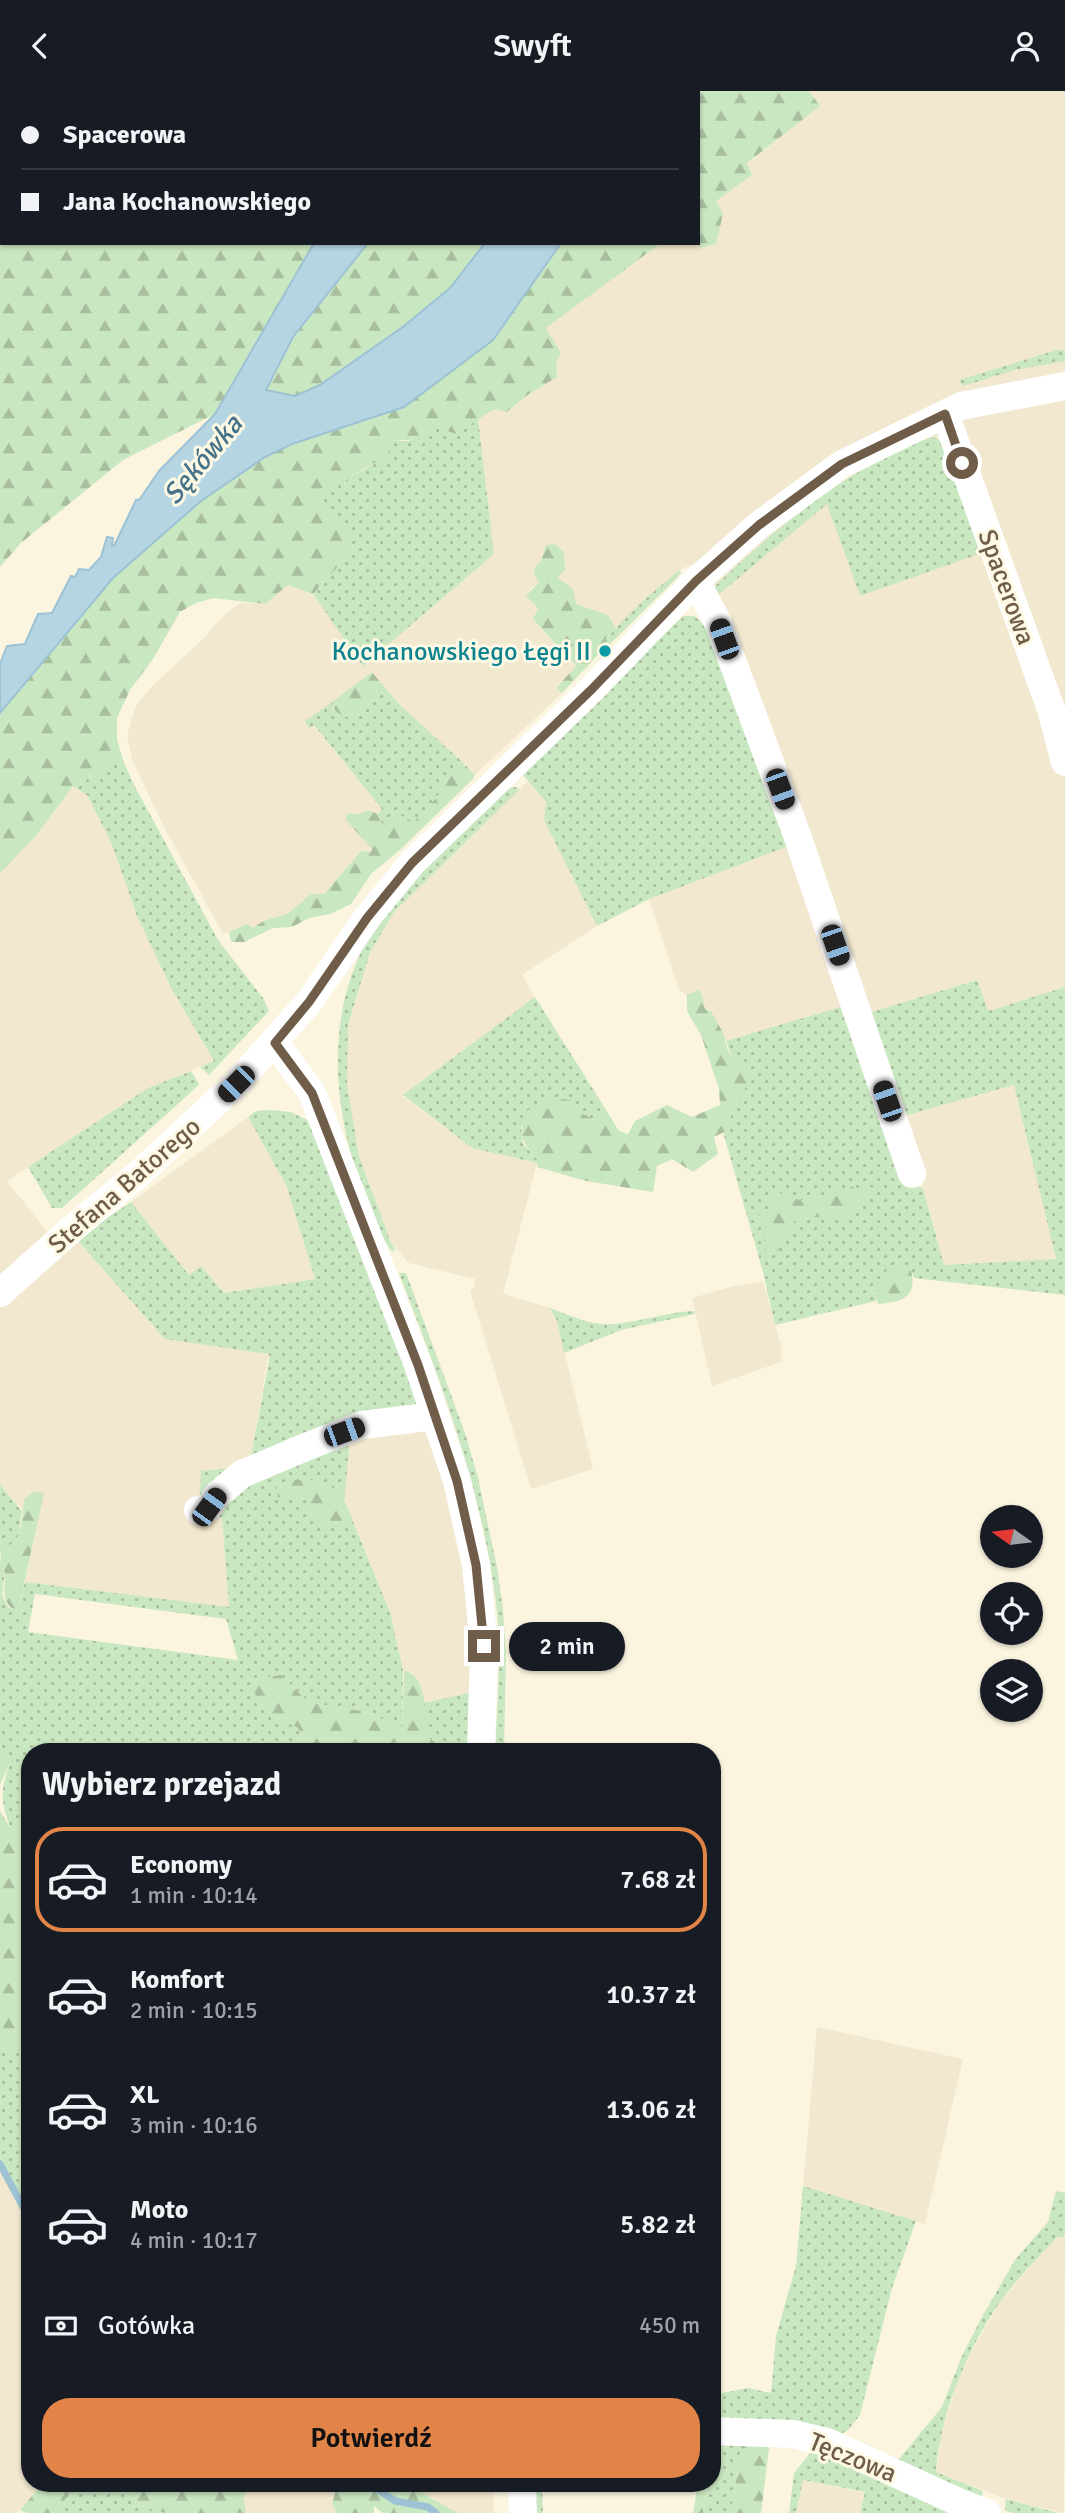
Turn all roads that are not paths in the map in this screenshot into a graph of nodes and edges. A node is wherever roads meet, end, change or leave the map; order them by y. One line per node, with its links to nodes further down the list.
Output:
1 (1065, 386): 2 (street, Stefana Batorego)
2 (945, 414): 3 (street, Stefana Batorego); 4 (street, Spacerowa)
3 (696, 581): 5 (street, Stefana Batorego); 6 (street)
4 (1065, 762)
5 (275, 1043): 7 (street, Stefana Batorego); 8 (street)
6 (912, 1174)
7 (0, 1293)
8 (435, 1416): 9 (street); 10 (street)
9 (198, 1510)
10 (481, 1743)
11 (721, 2431): 14 (street, Tęczowa)
12 (522, 2492): 13 (street)
13 (523, 2513)
14 (987, 2513)

